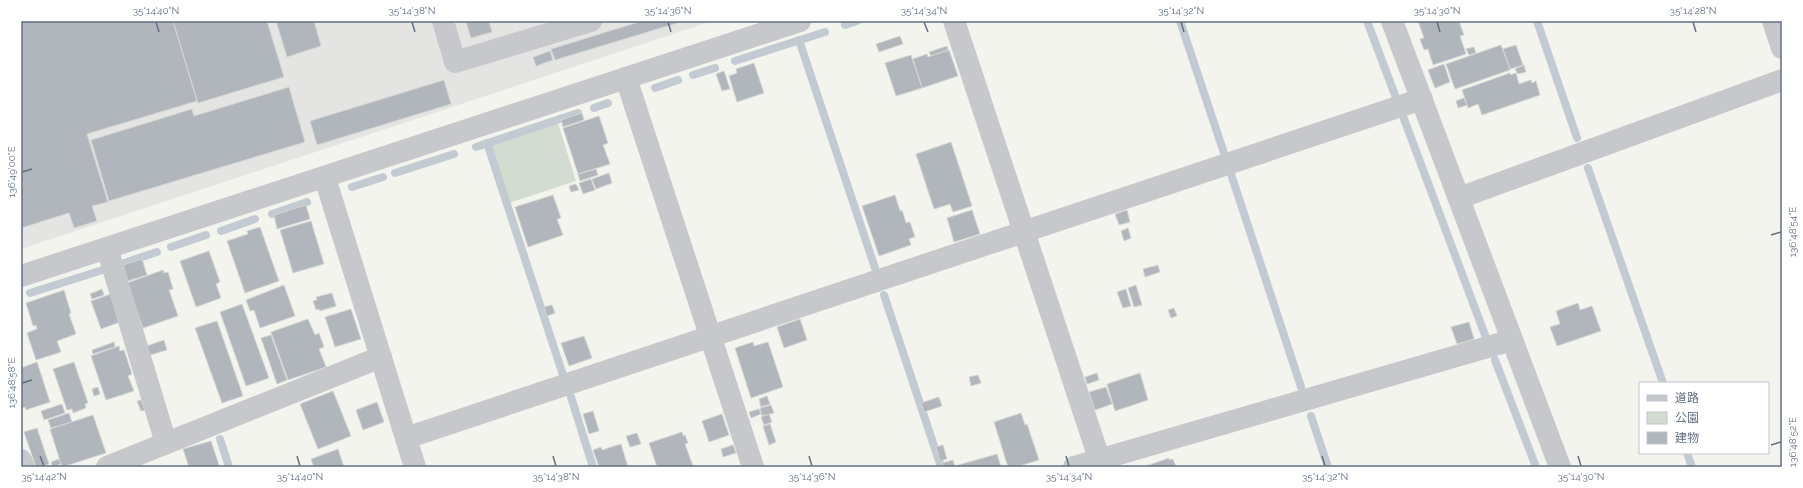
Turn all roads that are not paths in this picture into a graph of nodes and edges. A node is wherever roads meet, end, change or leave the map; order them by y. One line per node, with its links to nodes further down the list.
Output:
1 (443, 21): 2 (street)
2 (591, 21)
3 (800, 21): 8 (street)
4 (954, 21): 13 (street)
5 (1392, 21): 10 (street)
6 (1772, 21): 7 (street)
7 (1782, 48)
8 (626, 78): 11 (street); 16 (street)
9 (1782, 80): 12 (street)
10 (1422, 99): 12 (street); 13 (street)
11 (325, 178): 14 (street); 18 (street)
12 (1459, 198): 17 (street)
13 (1024, 232): 16 (street); 22 (street)
14 (107, 248): 15 (street); 20 (street)
15 (21, 276)
16 (710, 336): 19 (street); 26 (street)
17 (1512, 340): 22 (street); 28 (street)
18 (380, 357): 19 (street); 20 (street)
19 (406, 438): 25 (street)
20 (166, 443): 24 (street)
21 (21, 460): 23 (street)
22 (1101, 463): 27 (street)
23 (24, 467)
24 (107, 467)
25 (415, 467)
26 (753, 467)
27 (1074, 467)
28 (1560, 467)

